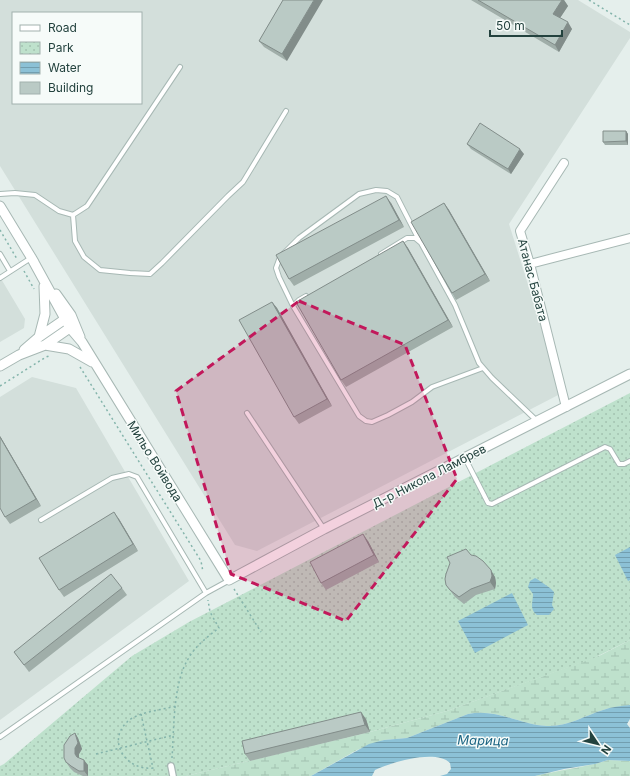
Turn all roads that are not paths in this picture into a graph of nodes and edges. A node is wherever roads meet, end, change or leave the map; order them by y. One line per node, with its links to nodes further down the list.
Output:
1 (180, 67): 6 (lane)
2 (286, 111): 6 (lane)
3 (564, 163): 12 (street, Атанас Бабата)
4 (0, 194): 6 (lane)
5 (1, 210): 11 (street, Мильо Войвода)
6 (73, 215)
7 (630, 238): 12 (street)
8 (421, 243): 10 (lane); 17 (lane); 25 (lane)
9 (0, 254): 13 (lane)
10 (374, 257)
11 (31, 258): 13 (lane); 15 (street, Мильо Войвода); 18 (street, Мильо Войвода)
12 (530, 264): 27 (street, Атанас Бабата)
13 (10, 271): 14 (lane)
14 (0, 278)
15 (44, 283): 18 (street, Мильо Войвода); 20 (street)
16 (312, 292): 17 (lane)
17 (294, 306): 25 (lane)
18 (68, 317): 19 (street, Мильо Войвода); 20 (street)
19 (73, 326): 21 (street); 23 (street, Мильо Войвода)
20 (39, 337): 22 (street)
21 (45, 345): 22 (street); 23 (street)
22 (19, 355): 24 (street)
23 (95, 364): 34 (street, Мильо Войвода)
24 (0, 366)
25 (483, 368): 29 (lane)
26 (630, 374): 27 (street, Д-р Никола Ламбрев)
27 (566, 407): 29 (street, Д-р Никола Ламбрев)
28 (248, 414): 33 (lane)
29 (537, 421): 30 (street, Д-р Никола Ламбрев)
30 (465, 458): 31 (lane); 33 (street, Д-р Никола Ламбрев)
31 (630, 461)
32 (41, 520): 35 (lane)
33 (324, 529): 34 (street, Д-р Никола Ламбрев)
34 (229, 580): 35 (lane)
35 (206, 593): 36 (lane)
36 (0, 737)
37 (171, 766): 38 (street)
38 (174, 776)

